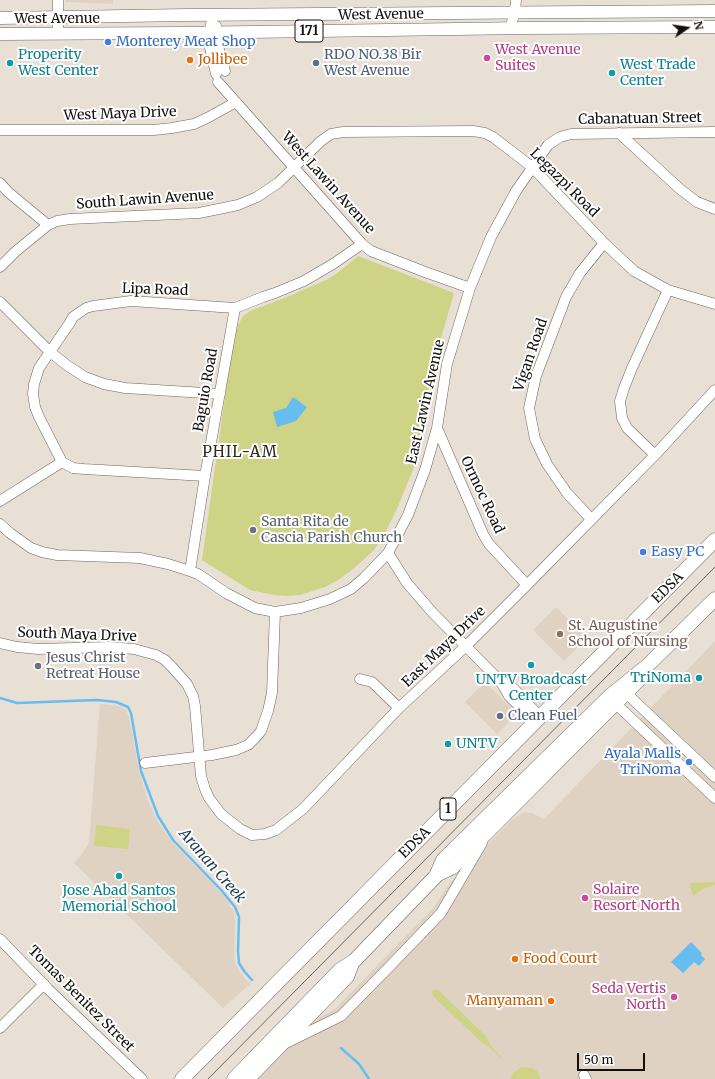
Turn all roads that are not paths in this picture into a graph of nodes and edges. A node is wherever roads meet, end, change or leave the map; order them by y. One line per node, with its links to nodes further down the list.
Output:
1 (58, 0): 8 (street)
2 (516, 0): 4 (street)
3 (715, 11): 4 (main road, West Avenue / 171)
4 (516, 12): 5 (main road, West Avenue / 171); 10 (street)
5 (336, 14): 6 (main road, West Avenue / 171); 11 (main road)
6 (212, 15): 8 (main road, West Avenue / 171); 12 (street, West Lawin Avenue)
7 (0, 18): 8 (main road, West Avenue / 171)
8 (57, 18): 14 (street)
9 (715, 27): 10 (main road, West Avenue / 171)
10 (510, 28): 11 (main road, West Avenue / 171)
11 (337, 31): 12 (main road, West Avenue / 171)
12 (213, 32): 14 (main road, West Avenue / 171); 15 (street, West Lawin Avenue)
13 (0, 34): 14 (main road, West Avenue / 171)
14 (58, 34)
15 (236, 102): 16 (street, West Maya Drive); 19 (street, West Lawin Avenue)
16 (0, 130)
17 (715, 132): 18 (street, Cabanatuan Street)
18 (620, 134): 20 (street, Cabanatuan Street); 22 (street)
19 (295, 167): 20 (street, Legazpi Road); 23 (street, South Lawin Avenue); 25 (street, West Lawin Avenue)
20 (532, 167): 24 (street, Legazpi Road); 27 (street, East Lawin Avenue)
21 (0, 183): 23 (street)
22 (715, 209)
23 (48, 226): 26 (street, South Lawin Avenue)
24 (604, 243): 28 (street, Legazpi Road); 40 (street, Vigan Road)
25 (362, 244): 27 (street, West Lawin Avenue); 31 (street, Lipa Road)
26 (0, 267)
27 (470, 288): 35 (street, East Lawin Avenue)
28 (668, 290): 30 (street, Legazpi Road); 36 (street)
29 (0, 302): 32 (street)
30 (715, 304)
31 (235, 308): 32 (street, Lipa Road); 34 (street, Baguio Road)
32 (50, 352): 34 (street); 37 (street, Lipa Road)
33 (715, 390): 36 (street, East Maya Drive)
34 (220, 394): 38 (street, Baguio Road)
35 (437, 428): 43 (street, East Lawin Avenue); 45 (street, Ormoc Road)
36 (655, 455): 40 (street, East Maya Drive)
37 (62, 462): 38 (street); 39 (street)
38 (205, 476): 44 (street, Baguio Road)
39 (0, 501)
40 (591, 519): 45 (street, East Maya Drive)
41 (0, 524): 44 (street)
42 (715, 540): 55 (highway, EDSA / 1)
43 (388, 553): 47 (street); 49 (street)
44 (190, 571): 47 (street)
45 (527, 585): 49 (street, East Maya Drive)
46 (715, 599): 50 (highway, 1)
47 (275, 612): 58 (street)
48 (0, 643): 58 (street, South Maya Drive)
49 (465, 647): 54 (street, East Maya Drive); 55 (street)
50 (647, 666): 52 (main road, 1); 63 (highway, 1)
51 (360, 680): 54 (street)
52 (626, 693): 53 (main road, 1); 56 (street)
53 (616, 704): 57 (street); 62 (main road, 1)
54 (399, 708): 58 (street, East Maya Drive)
55 (537, 719): 70 (highway, EDSA / 1)
56 (653, 719): 57 (street); 60 (street)
57 (643, 729): 61 (street)
58 (200, 757): 59 (street)
59 (145, 763)
60 (715, 777)
61 (715, 798)
62 (488, 833): 63 (main road, 1); 68 (street)
63 (436, 876): 65 (highway, 1)
64 (0, 939): 66 (street, Tomas Benitez Street)
65 (354, 961): 68 (main road, 1); 71 (highway, 1)
66 (44, 984): 67 (street); 69 (street, Tomas Benitez Street)
67 (0, 1028)
68 (281, 1046): 72 (main road, 1)
69 (142, 1079)
70 (182, 1079)
71 (234, 1079)
72 (249, 1079)

